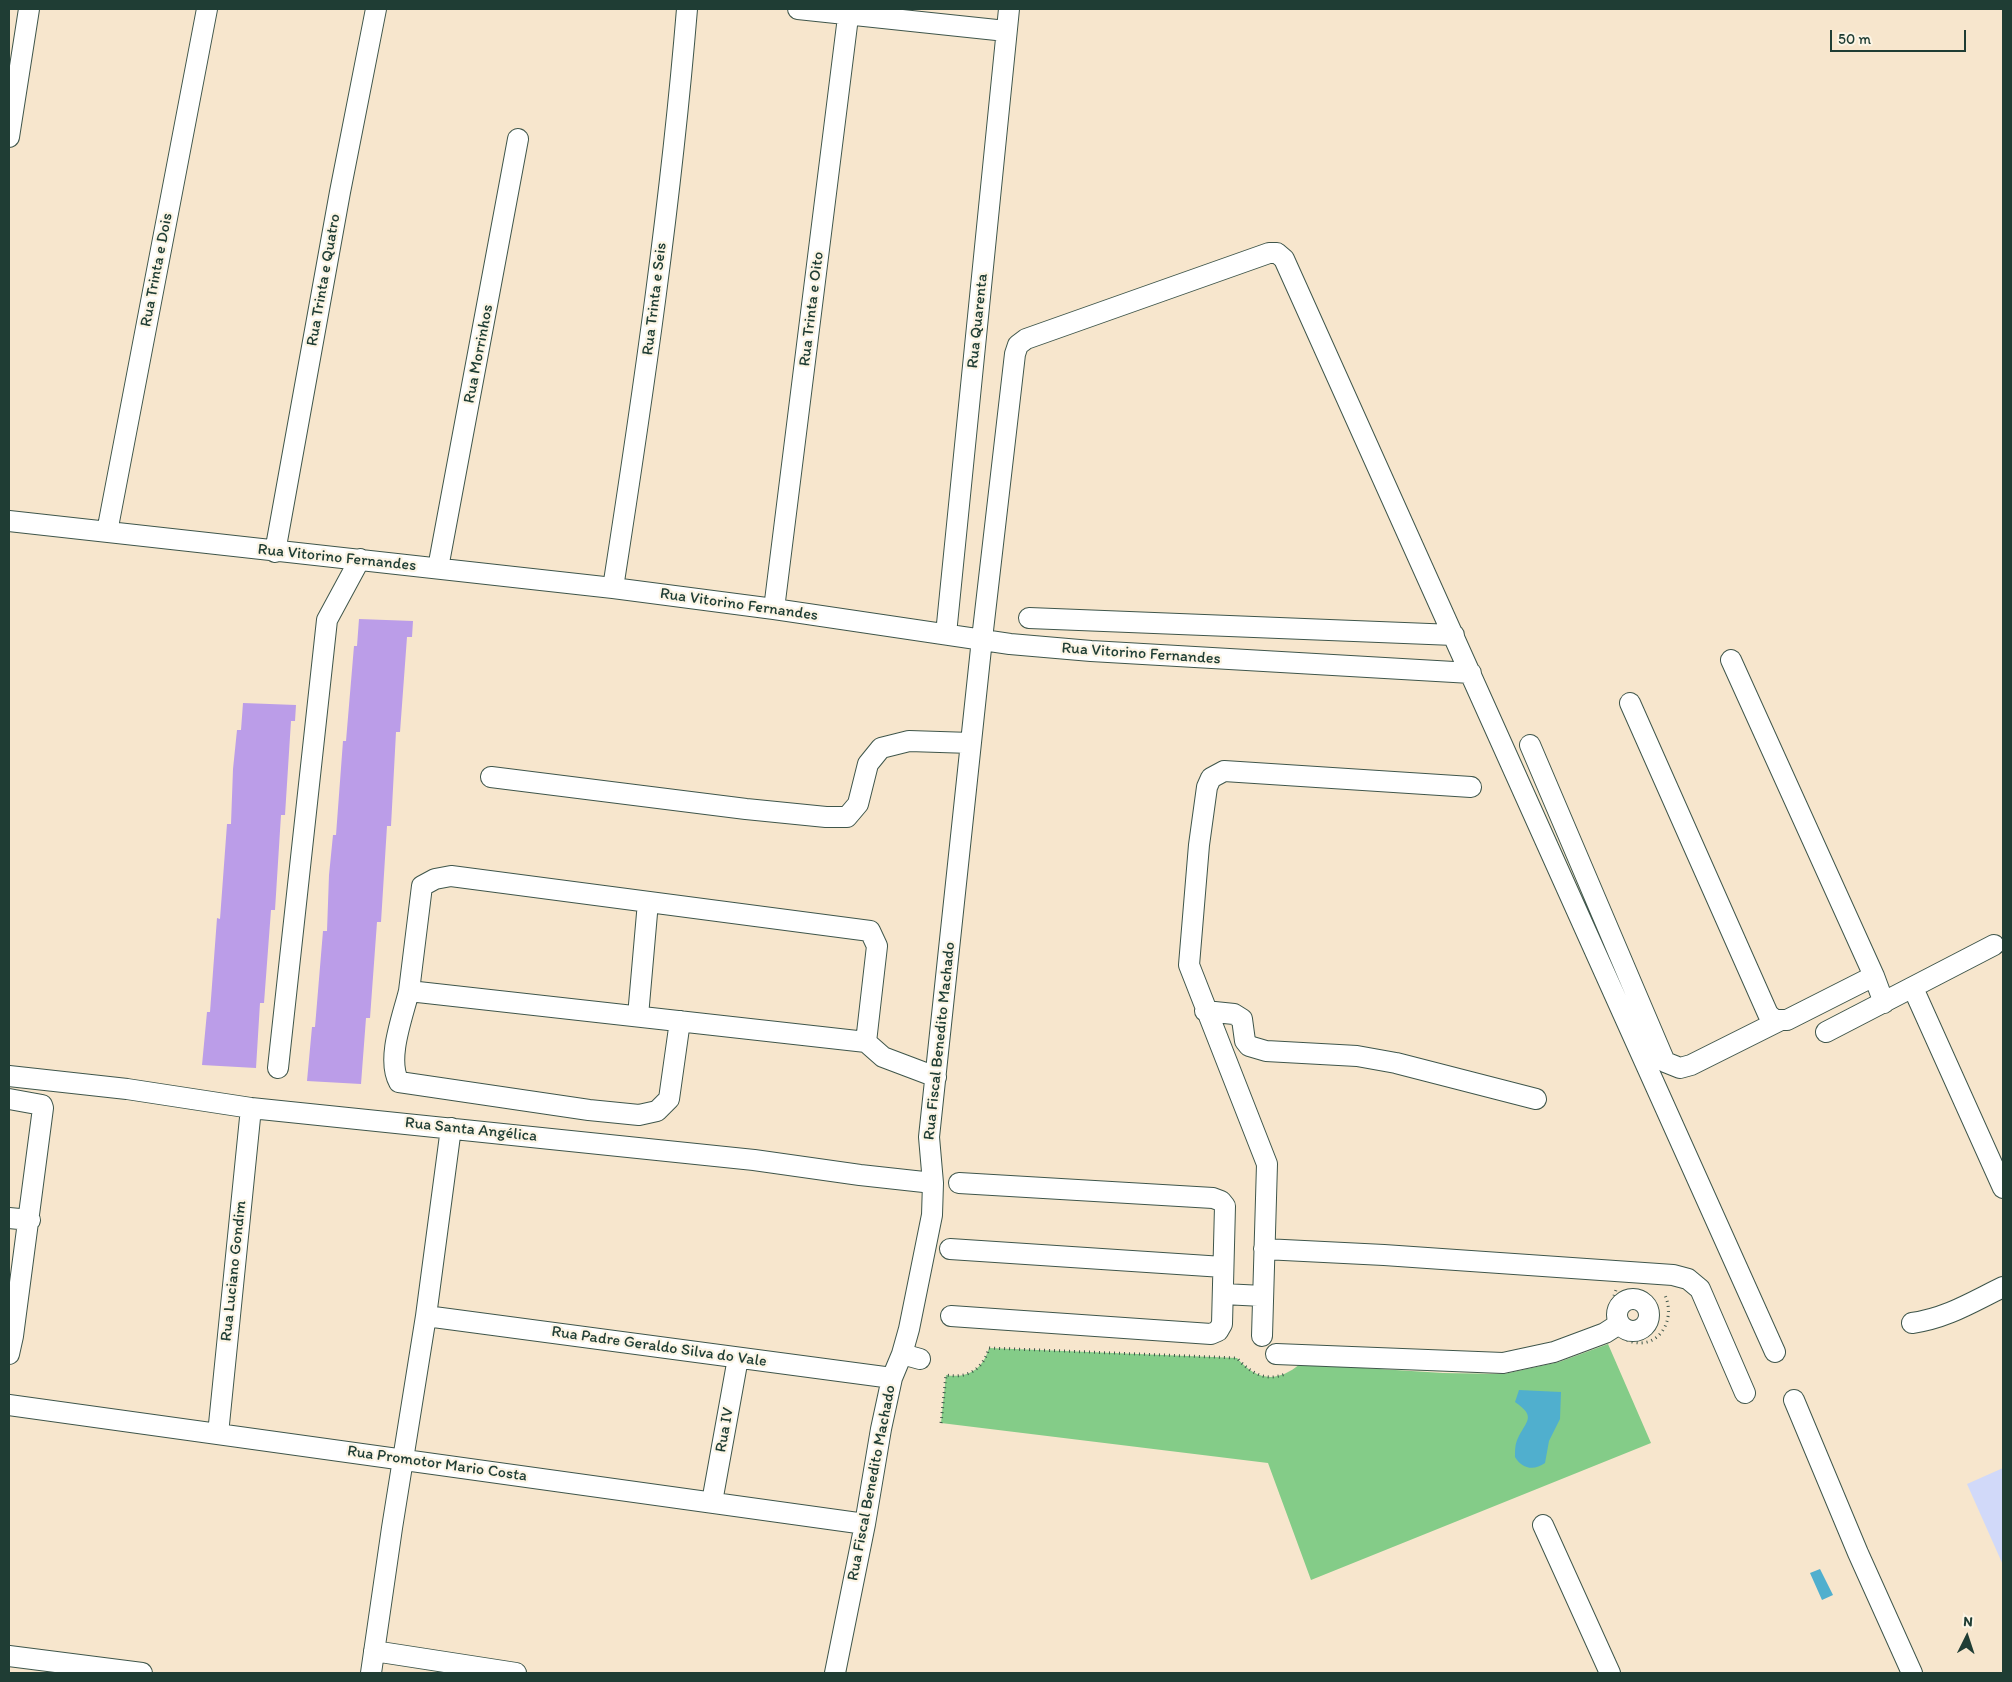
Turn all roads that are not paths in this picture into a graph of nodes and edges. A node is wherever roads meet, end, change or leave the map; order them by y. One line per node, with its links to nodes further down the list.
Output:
1 (29, 9): 9 (street)
2 (207, 9): 12 (street, Rua Trinta e Dois)
3 (376, 9): 13 (street, Rua Trinta e Quatro)
4 (687, 9): 16 (street, Rua Trinta e Seis)
5 (798, 9): 7 (street)
6 (1009, 9): 8 (street, Rua Quarenta)
7 (849, 11): 8 (street); 17 (street, Rua Trinta e Oito)
8 (1006, 31): 19 (street, Rua Quarenta)
9 (9, 137)
10 (518, 139): 15 (street, Rua Morrinhos)
11 (9, 521): 12 (street, Rua Vitorino Fernandes)
12 (107, 532): 13 (street, Rua Vitorino Fernandes)
13 (275, 552): 14 (street, Rua Vitorino Fernandes)
14 (360, 559): 15 (street, Rua Vitorino Fernandes); 41 (street)
15 (438, 568): 16 (street, Rua Vitorino Fernandes)
16 (612, 588): 17 (street, Rua Vitorino Fernandes)
17 (774, 609): 19 (street, Rua Vitorino Fernandes)
18 (1029, 618): 20 (street)
19 (946, 634): 21 (street, Rua Vitorino Fernandes)
20 (1454, 635): 21 (street, Rua Fiscal Benedito Machado); 23 (street)
21 (982, 639): 23 (street, Rua Vitorino Fernandes); 25 (street, Rua Fiscal Benedito Machado)
22 (1731, 660): 31 (street)
23 (1471, 673): 64 (street)
24 (1630, 703): 37 (street)
25 (971, 743): 27 (street); 43 (street, Rua Fiscal Benedito Machado)
26 (1530, 745): 37 (street)
27 (491, 778)
28 (1471, 787): 35 (street)
29 (648, 902): 33 (street); 36 (street); 40 (street)
30 (1994, 945): 32 (street)
31 (1874, 976): 34 (street); 37 (street)
32 (1913, 988): 34 (street); 50 (street)
33 (409, 991): 36 (street); 38 (street)
34 (1884, 1003): 39 (street)
35 (1206, 1011): 45 (street); 54 (street)
36 (638, 1016): 38 (street)
37 (1781, 1020)
38 (680, 1021): 40 (street)
39 (1826, 1032)
40 (866, 1042): 43 (street)
41 (278, 1068)
42 (9, 1076): 46 (street, Rua Santa Angélica)
43 (936, 1077): 48 (street, Rua Fiscal Benedito Machado)
44 (9, 1099): 52 (street)
45 (1536, 1099)
46 (251, 1108): 47 (street, Rua Santa Angélica); 72 (street, Rua Luciano Gondim)
47 (451, 1128): 48 (street, Rua Santa Angélica); 59 (street)
48 (934, 1183): 68 (street, Rua Fiscal Benedito Machado)
49 (959, 1183): 55 (street)
50 (2003, 1188)
51 (9, 1218): 52 (street)
52 (30, 1220): 65 (street)
53 (950, 1249): 55 (street)
54 (1264, 1249): 58 (street); 69 (street)
55 (1223, 1266): 57 (street)
56 (2003, 1287): 61 (street)
57 (1223, 1294): 58 (street); 60 (street)
58 (1263, 1296): 63 (street)
59 (426, 1316): 67 (street, Rua Padre Geraldo Silva do Vale); 73 (street)
60 (951, 1316)
61 (1912, 1324)
62 (1616, 1326): 66 (street)
63 (1262, 1336)
64 (1775, 1352)
65 (9, 1354)
66 (1276, 1354)
67 (738, 1358): 68 (street, Rua Padre Geraldo Silva do Vale); 74 (street, Rua IV)
68 (892, 1378): 75 (street, Rua Fiscal Benedito Machado)
69 (1745, 1393)
70 (1794, 1400): 84 (street)
71 (9, 1404): 72 (street, Rua Promotor Mario Costa)
72 (218, 1434): 73 (street, Rua Promotor Mario Costa)
73 (403, 1459): 74 (street, Rua Promotor Mario Costa); 77 (street)
74 (712, 1502): 75 (street, Rua Promotor Mario Costa)
75 (865, 1524): 82 (street, Rua Fiscal Benedito Machado)
76 (1543, 1525): 83 (street)
77 (374, 1651): 80 (street); 81 (street)
78 (9, 1656): 79 (street)
79 (142, 1673)
80 (371, 1673)
81 (516, 1673)
82 (836, 1673)
83 (1610, 1673)
84 (1912, 1673)

